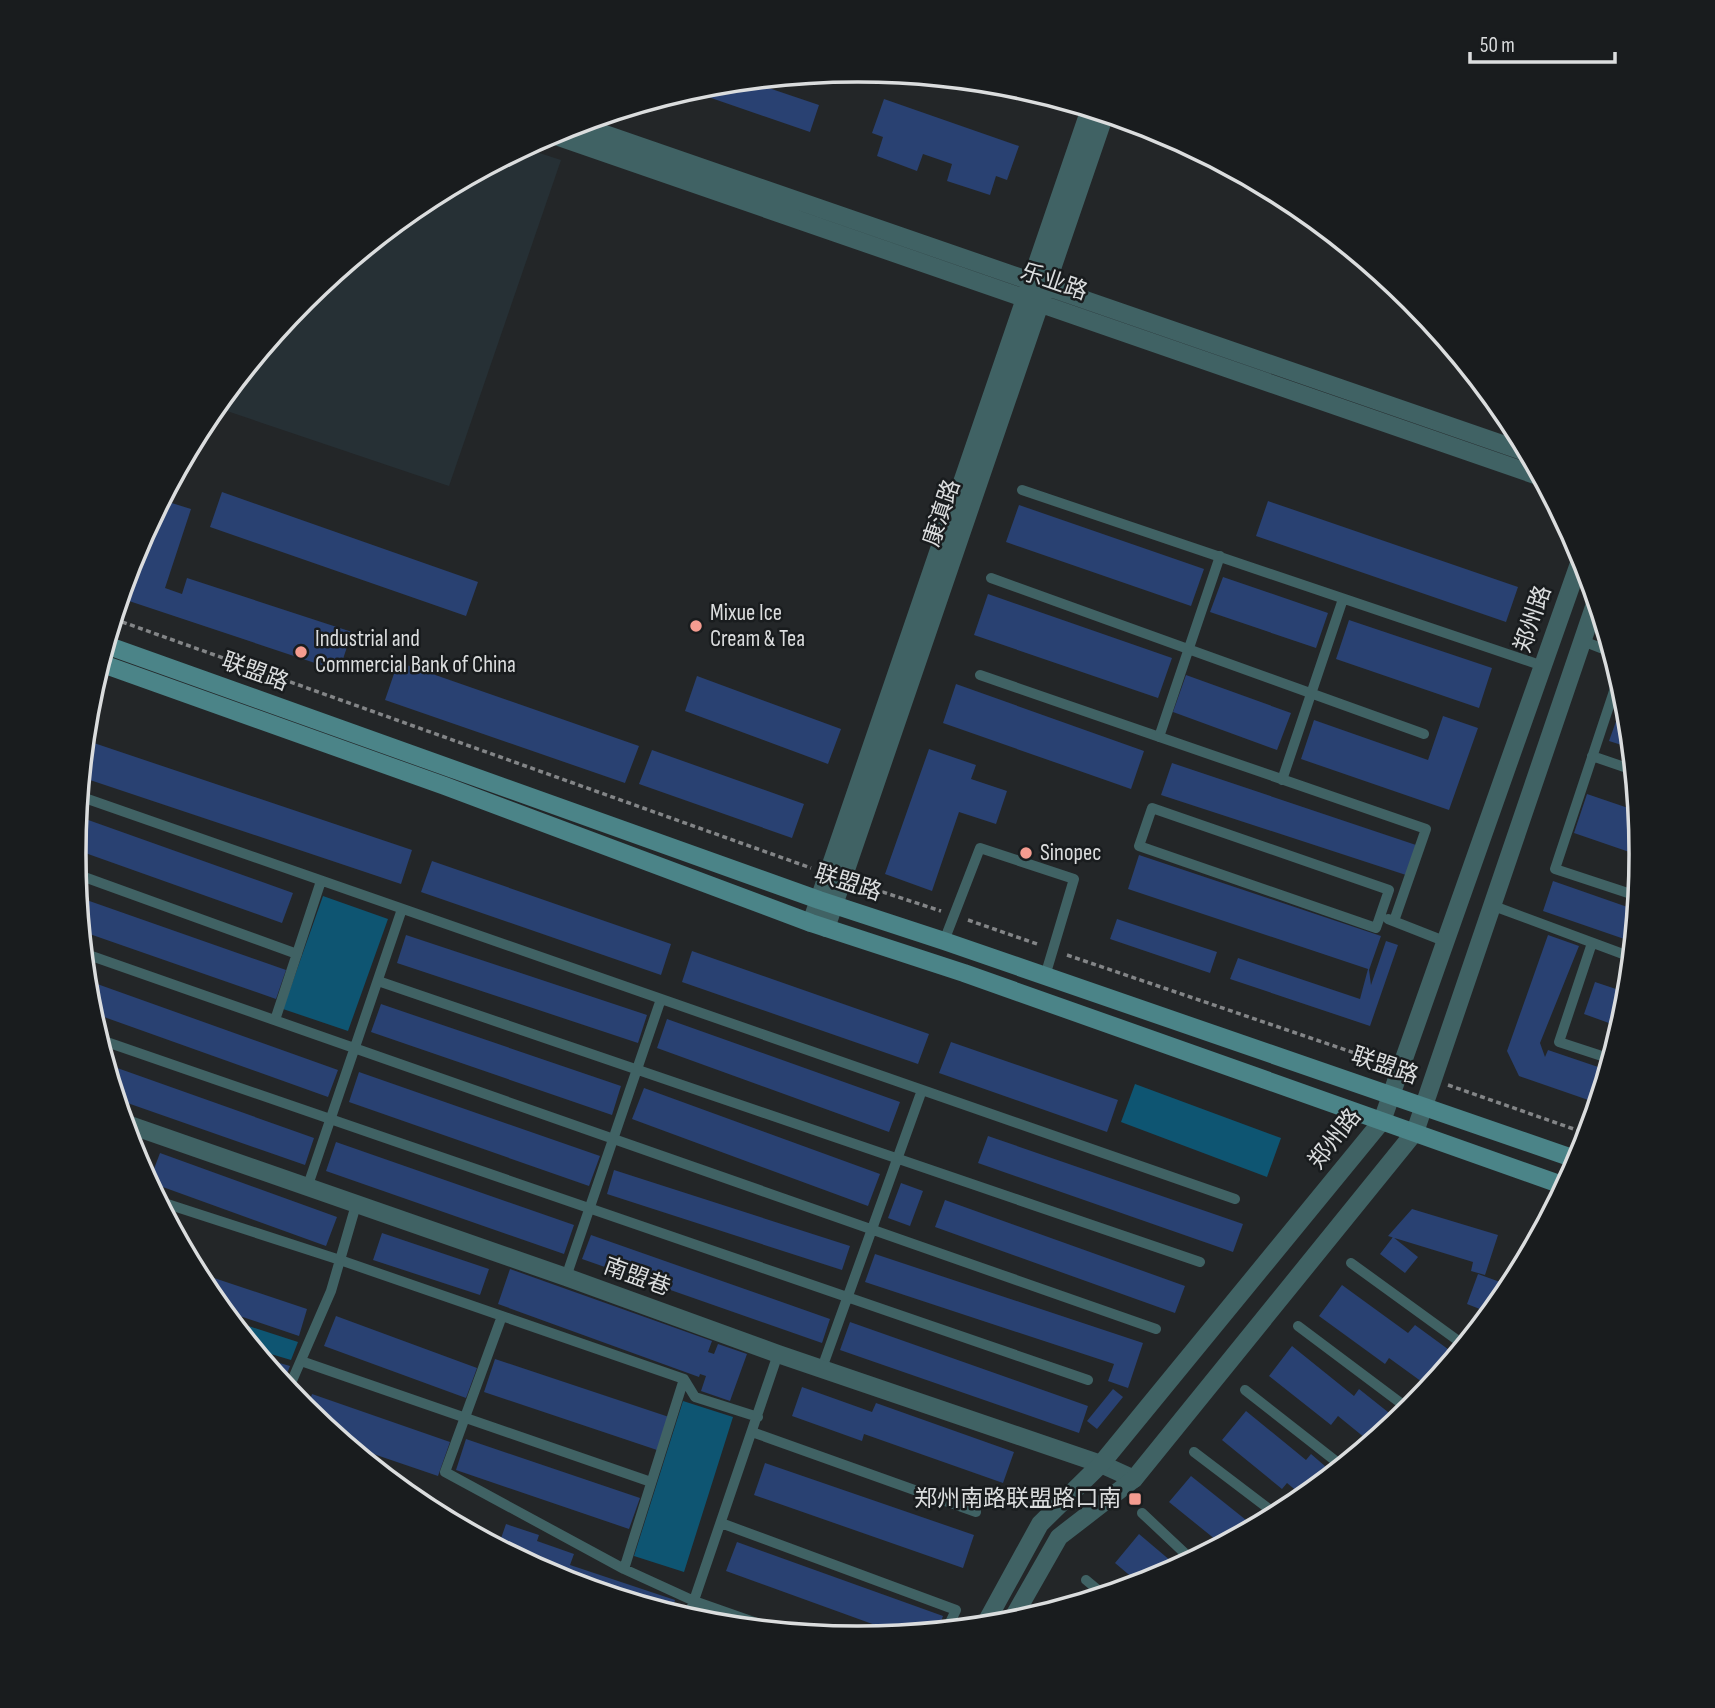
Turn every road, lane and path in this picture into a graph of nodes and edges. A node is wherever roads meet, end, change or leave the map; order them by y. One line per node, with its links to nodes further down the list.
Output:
1 (1087, 118): 5 (street, 康滇路)
2 (1102, 122): 5 (street, 康滇路)
3 (592, 130): 5 (street, 乐业路)
4 (566, 139): 5 (street, 乐业路)
5 (1035, 292): 6 (street, 乐业路); 7 (street, 乐业路); 32 (street, 康滇路)
6 (1514, 448)
7 (1528, 472)
8 (1021, 490): 9 (lane)
9 (1220, 556): 12 (lane); 17 (lane)
10 (1576, 572): 19 (street, 郑州路)
11 (991, 578): 17 (lane)
12 (1343, 599): 19 (lane); 21 (lane)
13 (1591, 616): 14 (street)
14 (1583, 640): 16 (lane); 33 (street)
15 (114, 648): 32 (main road, 联盟路)
16 (1601, 648)
17 (1188, 649): 21 (lane); 24 (lane)
18 (109, 666): 37 (main road, 联盟路)
19 (1543, 666): 39 (street, 郑州路)
20 (981, 676): 24 (lane)
21 (1311, 693): 23 (lane); 27 (lane)
22 (1612, 696): 25 (lane)
23 (1424, 734)
24 (1158, 737): 27 (lane)
25 (1592, 756): 26 (lane); 31 (lane)
26 (1624, 767)
27 (1282, 780): 36 (lane)
28 (87, 799): 30 (lane)
29 (86, 878): 41 (lane)
30 (321, 881): 34 (lane); 41 (lane)
31 (1628, 893)
32 (827, 902): 37 (street, 康滇路); 38 (main road, 联盟路)
33 (1491, 905): 40 (lane); 54 (street)
34 (402, 909): 45 (lane); 46 (lane)
35 (1381, 916): 35 (lane); 36 (lane)
36 (1394, 921): 39 (lane)
37 (819, 925): 56 (main road, 联盟路)
38 (944, 941): 44 (main road, 联盟路); 44 (lane)
39 (1444, 941): 53 (street, 郑州路)
40 (1592, 943): 42 (lane); 50 (lane)
41 (297, 954): 47 (lane)
42 (1623, 954)
43 (92, 956): 47 (lane)
44 (1045, 976): 53 (main road, 联盟路)
45 (378, 981): 49 (lane); 51 (lane)
46 (661, 999): 51 (lane); 52 (lane)
47 (275, 1020): 49 (lane)
48 (110, 1043): 55 (lane)
49 (356, 1048): 55 (lane); 59 (lane)
50 (1602, 1056)
51 (637, 1070): 59 (lane); 61 (lane)
52 (922, 1090): 61 (lane); 64 (lane)
53 (1390, 1094): 54 (main road, 联盟路); 56 (street, 郑州路)
54 (1424, 1106): 58 (street); 60 (main road, 联盟路)
55 (332, 1119): 63 (lane); 67 (lane)
56 (1382, 1121): 58 (main road, 联盟路); 91 (street, 郑州路)
57 (136, 1127): 63 (street, 南盟巷)
58 (1415, 1132): 62 (main road, 联盟路); 92 (street)
59 (614, 1139): 67 (lane); 68 (lane)
60 (1568, 1156)
61 (897, 1158): 68 (lane); 70 (lane)
62 (1556, 1183)
63 (307, 1188): 66 (street, 南盟巷)
64 (1235, 1199)
65 (170, 1205): 69 (lane)
66 (356, 1205): 69 (lane); 72 (street, 南盟巷)
67 (590, 1208): 72 (lane); 73 (lane)
68 (871, 1229): 73 (lane); 76 (lane)
69 (340, 1260): 74 (lane); 79 (lane)
70 (1200, 1262)
71 (1351, 1263): 77 (lane)
72 (566, 1277): 78 (street, 南盟巷)
73 (846, 1297): 80 (lane); 83 (lane)
74 (502, 1316): 81 (lane); 87 (lane)
75 (1298, 1326): 85 (lane)
76 (1156, 1329)
77 (1457, 1340)
78 (778, 1354): 80 (street, 南盟巷); 86 (lane)
79 (301, 1361): 82 (lane); 87 (lane)
80 (822, 1368): 91 (street, 南盟巷)
81 (684, 1379): 86 (lane); 93 (lane)
82 (293, 1380)
83 (1088, 1380)
84 (1245, 1390): 90 (lane)
85 (1400, 1403)
86 (758, 1417): 88 (lane)
87 (465, 1418): 93 (lane); 99 (lane)
88 (752, 1432): 95 (lane); 97 (lane)
89 (1194, 1452): 94 (lane)
90 (1335, 1460)
91 (1101, 1464): 92 (street, 南盟巷); 105 (street, 郑州路)
92 (1134, 1479): 104 (street)
93 (651, 1482): 99 (lane)
94 (1267, 1507)
95 (976, 1512)
96 (1142, 1513): 98 (lane)
97 (721, 1522): 102 (lane); 107 (lane)
98 (1184, 1553)
99 (624, 1569): 102 (lane)
100 (1086, 1580): 101 (lane)
101 (1096, 1588)
102 (694, 1601): 103 (lane); 106 (lane)
103 (692, 1607)
104 (1018, 1608)
105 (991, 1614)
106 (736, 1616)
107 (952, 1620)

